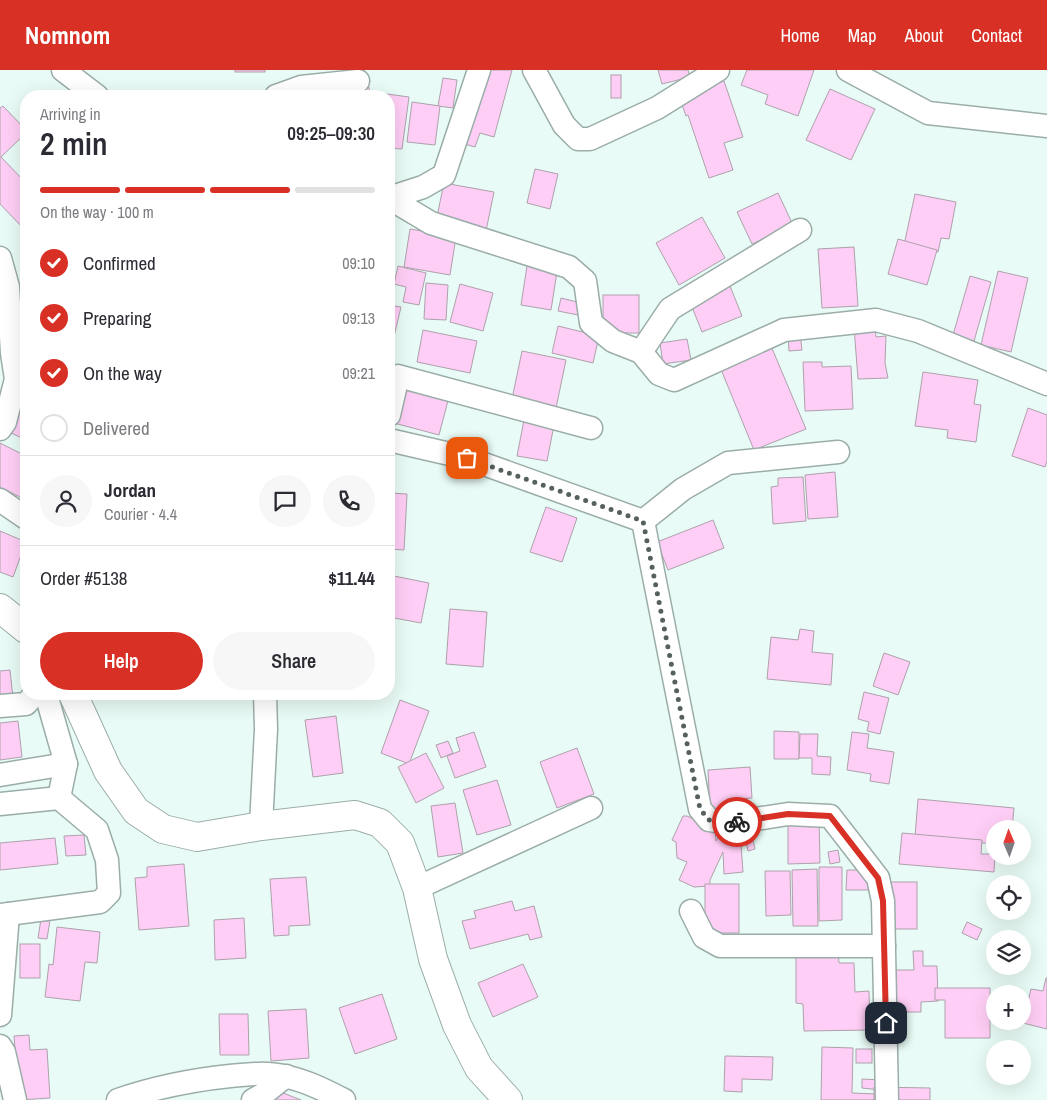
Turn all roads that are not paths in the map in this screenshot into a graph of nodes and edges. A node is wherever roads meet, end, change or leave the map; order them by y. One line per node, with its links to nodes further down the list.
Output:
1 (63, 70): 7 (street)
2 (479, 70): 10 (street)
3 (534, 70): 4 (street)
4 (718, 70)
5 (848, 70): 9 (street)
6 (358, 81): 8 (street)
7 (89, 90)
8 (293, 90)
9 (1047, 126)
10 (395, 196)
11 (395, 202): 14 (street)
12 (800, 230): 14 (street)
13 (0, 258): 15 (street)
14 (641, 352): 17 (street)
15 (6, 354): 19 (street)
16 (395, 372): 18 (street)
17 (1047, 384)
18 (591, 428)
19 (0, 429)
20 (395, 441): 24 (street)
21 (838, 452): 24 (street)
22 (0, 500): 23 (street)
23 (20, 514)
24 (643, 521): 41 (street)
25 (0, 608): 26 (main road)
26 (20, 625)
27 (30, 700): 31 (street)
28 (48, 700): 32 (street)
29 (76, 700): 37 (main road)
30 (265, 700): 37 (street)
31 (0, 706)
32 (66, 764): 33 (street); 34 (street)
33 (0, 775)
34 (59, 798): 35 (street); 40 (street)
35 (0, 804)
36 (591, 808): 38 (street)
37 (261, 826): 38 (main road)
38 (417, 888): 49 (main road)
39 (691, 911): 41 (street)
40 (4, 915): 42 (street)
41 (884, 946): 50 (street)
42 (0, 1015)
43 (0, 1046): 45 (street)
44 (286, 1076): 46 (street); 47 (street); 48 (street)
45 (15, 1100)
46 (118, 1100)
47 (253, 1100)
48 (344, 1100)
49 (508, 1100)
50 (887, 1100)

